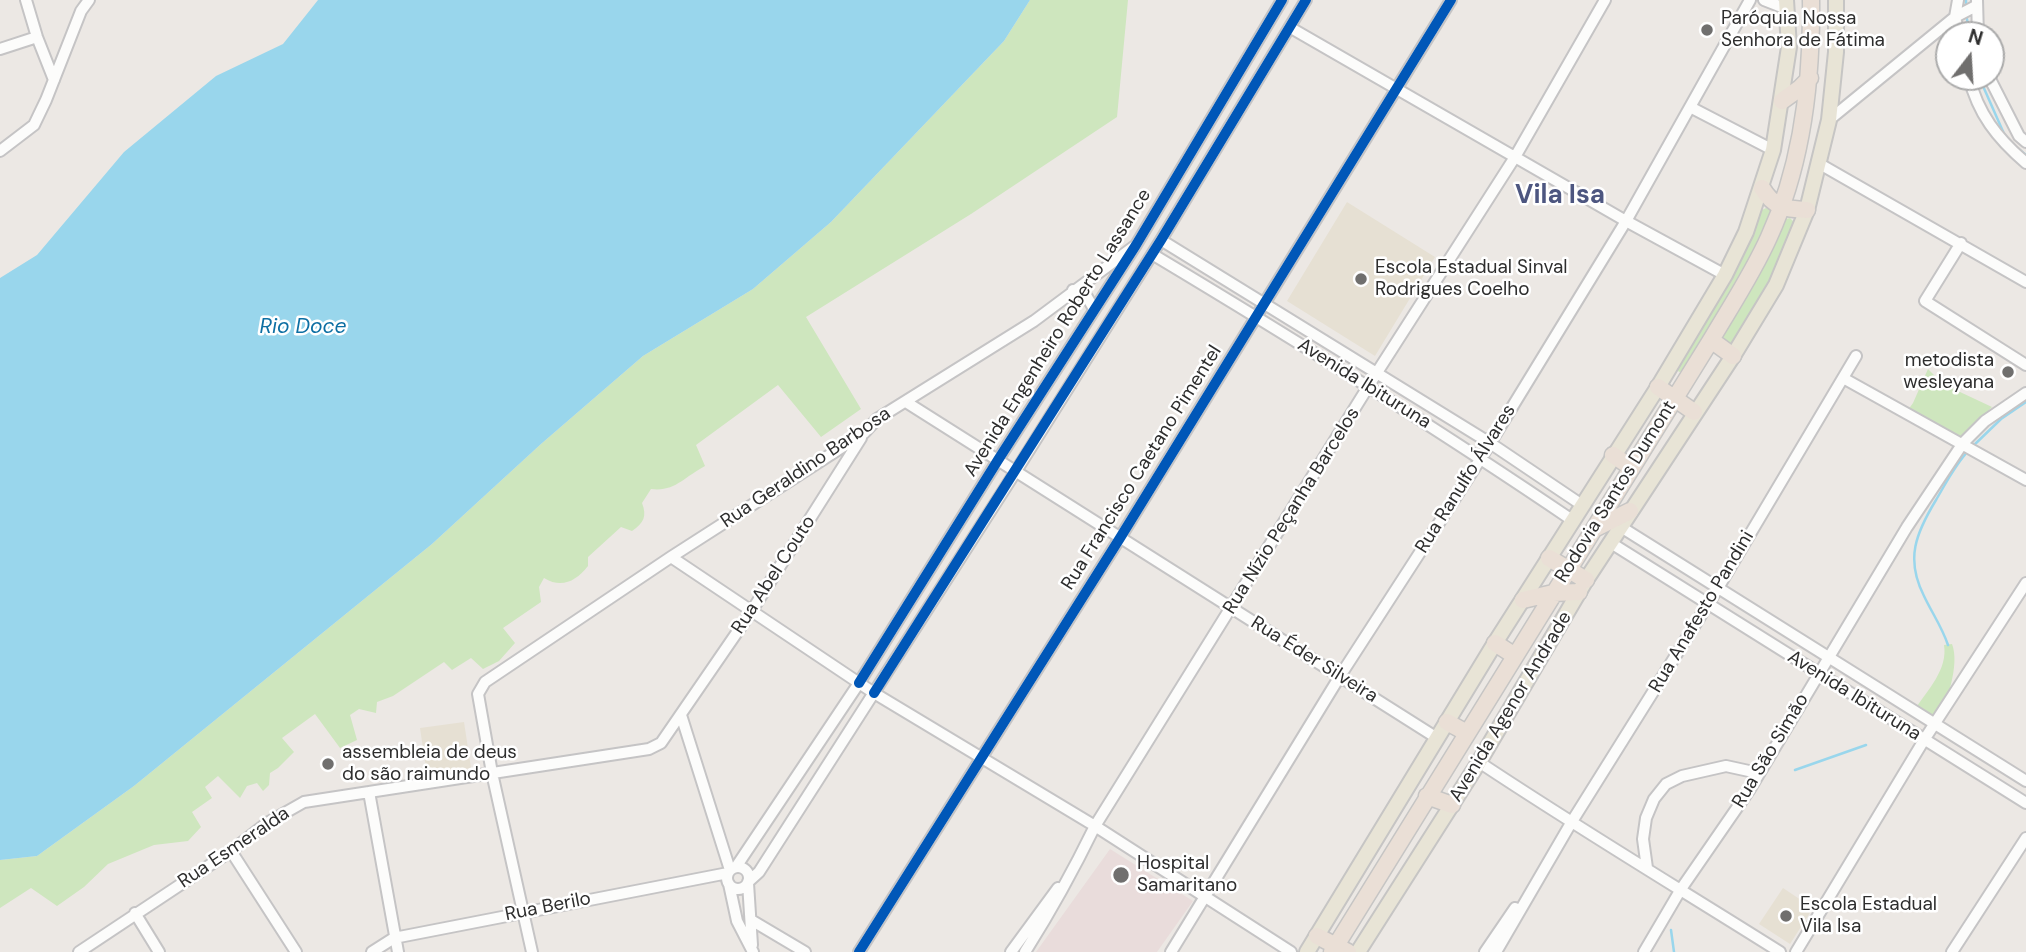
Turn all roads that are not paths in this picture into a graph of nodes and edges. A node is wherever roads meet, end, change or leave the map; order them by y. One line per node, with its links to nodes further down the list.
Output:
1 (26, 0): 18 (street)
2 (89, 0): 21 (street)
3 (1282, 0): 29 (street, Avenida Engenheiro Roberto Lassance)
4 (1306, 0): 17 (street, Avenida Engenheiro Roberto Lassance)
5 (1451, 0): 22 (street, Rua Francisco Caetano Pimentel)
6 (1605, 0): 33 (street, Rua Nízio Peçanha Barcelos)
7 (1750, 0): 26 (street, Rua Ranulfo Álvares)
8 (1764, 0): 13 (street)
9 (1811, 0): 20 (highway, Rodovia Santos Dumont)
10 (1836, 0): 27 (main road, Avenida Agenor Andrade)
11 (1958, 0): 14 (street)
12 (1976, 3): 14 (street); 16 (street)
13 (1786, 4): 25 (main road)
14 (1955, 17): 15 (street); 27 (street)
15 (1956, 21)
16 (1977, 21)
17 (1291, 28): 22 (street); 32 (street, Avenida Engenheiro Roberto Lassance)
18 (37, 37): 19 (street); 21 (street)
19 (0, 49)
20 (1810, 78): 25 (highway); 37 (highway, Rodovia Santos Dumont)
21 (54, 80): 31 (street)
22 (1397, 88): 33 (street); 47 (street, Rua Francisco Caetano Pimentel)
23 (1972, 91): 35 (street)
24 (1996, 91): 28 (street)
25 (1782, 101): 30 (main road)
26 (1690, 107): 30 (street); 39 (street, Rua Ranulfo Álvares)
27 (1829, 120): 34 (main road, Avenida Agenor Andrade)
28 (2026, 142)
29 (1195, 147): 32 (street); 42 (street, Avenida Engenheiro Roberto Lassance)
30 (1773, 150): 36 (main road)
31 (0, 151)
32 (1210, 156): 40 (street, Avenida Engenheiro Roberto Lassance)
33 (1516, 158): 39 (street); 54 (street, Rua Nízio Peçanha Barcelos)
34 (1818, 163): 38 (main road, Avenida Agenor Andrade); 41 (street)
35 (2026, 163)
36 (1762, 188): 37 (highway); 44 (main road)
37 (1780, 208): 38 (highway); 50 (highway, Rodovia Santos Dumont)
38 (1807, 210): 51 (main road, Avenida Agenor Andrade)
39 (1626, 221): 44 (street); 63 (street, Rua Ranulfo Álvares)
40 (1161, 240): 43 (street, Avenida Engenheiro Roberto Lassance); 47 (street, Avenida Ibituruna)
41 (1961, 243): 45 (street); 53 (street)
42 (1136, 245): 46 (street, Rua Geraldino Barbosa); 48 (street, Avenida Engenheiro Roberto Lassance)
43 (1152, 254): 49 (street, Avenida Ibituruna); 69 (street, Avenida Engenheiro Roberto Lassance)
44 (1725, 275): 57 (main road)
45 (2026, 282)
46 (1073, 290): 48 (street); 60 (street, Rua Geraldino Barbosa)
47 (1265, 304): 49 (street, Rua Francisco Caetano Pimentel); 54 (street, Avenida Ibituruna)
48 (1094, 310): 67 (street, Avenida Engenheiro Roberto Lassance)
49 (1257, 317): 56 (street, Avenida Ibituruna); 76 (street, Rua Francisco Caetano Pimentel)
50 (1711, 340): 51 (highway); 59 (highway, Rodovia Santos Dumont)
51 (1733, 356): 61 (main road, Avenida Agenor Andrade)
52 (1856, 356): 55 (street, Rua Anafesto Pandini)
53 (2026, 365)
54 (1376, 373): 56 (street, Rua Nízio Peçanha Barcelos); 63 (street, Avenida Ibituruna)
55 (1843, 377): 64 (street); 83 (street, Rua Anafesto Pandini)
56 (1368, 387): 66 (street, Avenida Ibituruna); 87 (street, Rua Nízio Peçanha Barcelos)
57 (1658, 387): 59 (highway); 65 (main road)
58 (2026, 393): 64 (street, Rua São Simão)
59 (1674, 398): 61 (highway); 68 (highway, Rodovia Santos Dumont)
60 (906, 402): 62 (street, Rua Geraldino Barbosa); 67 (street, Rua Éder Silveira)
61 (1695, 412): 72 (main road, Avenida Agenor Andrade)
62 (864, 433): 78 (street, Rua Geraldino Barbosa); 88 (street, Rua Abel Couto)
63 (1490, 443): 66 (street, Rua Ranulfo Álvares); 71 (street, Avenida Ibituruna)
64 (1963, 443): 70 (street); 91 (street, Rua São Simão)
65 (1613, 455): 68 (highway); 71 (main road)
66 (1481, 458): 73 (street, Avenida Ibituruna); 93 (street, Rua Ranulfo Álvares)
67 (998, 460): 69 (street, Rua Éder Silveira); 94 (street, Avenida Engenheiro Roberto Lassance)
68 (1632, 468): 75 (highway, Rodovia Santos Dumont)
69 (1016, 471): 76 (street, Rua Éder Silveira); 95 (street, Avenida Engenheiro Roberto Lassance)
70 (2026, 480)
71 (1582, 505): 73 (main road)
72 (1630, 511): 74 (main road, Avenida Agenor Andrade); 75 (highway)
73 (1572, 520): 79 (main road)
74 (1621, 527): 77 (main road, Avenida Agenor Andrade); 83 (street, Avenida Ibituruna)
75 (1594, 529): 80 (highway, Rodovia Santos Dumont)
76 (1120, 538): 87 (street, Rua Éder Silveira); 102 (street, Rua Francisco Caetano Pimentel)
77 (1611, 543): 82 (main road, Avenida Agenor Andrade); 86 (street, Avenida Ibituruna)
78 (671, 557): 88 (street); 104 (street, Rua Geraldino Barbosa)
79 (1549, 558): 80 (highway); 85 (main road)
80 (1568, 570): 82 (highway); 84 (highway, Rodovia Santos Dumont)
81 (2026, 583): 98 (street)
82 (1582, 586): 84 (highway); 103 (main road, Avenida Agenor Andrade)
83 (1718, 589): 86 (street, Rua Anafesto Pandini); 91 (street, Avenida Ibituruna)
84 (1553, 593): 85 (highway); 90 (highway, Rodovia Santos Dumont)
85 (1523, 600): 89 (main road)
86 (1708, 604): 92 (street, Avenida Ibituruna); 113 (street, Rua Anafesto Pandini)
87 (1232, 608): 93 (street, Rua Éder Silveira); 114 (street, Rua Nízio Peçanha Barcelos)
88 (751, 612): 94 (street); 96 (street, Rua Abel Couto)
89 (1495, 643): 90 (highway); 97 (main road)
90 (1515, 656): 99 (highway, Rodovia Santos Dumont)
91 (1830, 657): 92 (street, Rua São Simão); 98 (street, Avenida Ibituruna)
92 (1818, 673): 101 (street, Avenida Ibituruna); 105 (street, Rua São Simão)
93 (1340, 676): 100 (street, Rua Éder Silveira); 123 (street, Rua Ranulfo Álvares)
94 (859, 683): 95 (street); 107 (street, Avenida Engenheiro Roberto Lassance)
95 (874, 693): 102 (street); 109 (street, Avenida Engenheiro Roberto Lassance)
96 (681, 715): 104 (street, Rua Esmeralda); 119 (street)
97 (1447, 722): 99 (highway); 100 (main road)
98 (1936, 723): 101 (street); 106 (street, Avenida Ibituruna)
99 (1467, 733): 110 (highway, Rodovia Santos Dumont)
100 (1437, 738): 127 (main road)
101 (1924, 740): 111 (street, Avenida Ibituruna); 149 (street)
102 (982, 757): 114 (street); 138 (street, Rua Francisco Caetano Pimentel)
103 (1479, 762): 112 (main road, Avenida Agenor Andrade); 113 (street)
104 (492, 773): 108 (street, Rua Esmeralda); 124 (street)
105 (1758, 773): 118 (street); 122 (street, Rua São Simão)
106 (2026, 781)
107 (793, 782): 109 (street); 119 (street, Avenida Engenheiro Roberto Lassance)
108 (369, 792): 116 (street, Rua Esmeralda); 128 (street)
109 (810, 792): 121 (street, Avenida Engenheiro Roberto Lassance)
110 (1427, 796): 112 (highway); 130 (highway, Rodovia Santos Dumont)
111 (2026, 803)
112 (1452, 805): 144 (main road, Avenida Agenor Andrade)
113 (1571, 823): 117 (street, Rua Anafesto Pandini); 118 (street)
114 (1095, 826): 120 (street, Rua Nízio Peçanha Barcelos); 123 (street)
115 (2026, 838): 150 (street)
116 (231, 851): 125 (street, Rua Esmeralda); 133 (street)
117 (1546, 867): 145 (street, Rua Anafesto Pandini); 146 (street, Rua Anafesto Pandini)
118 (1647, 868): 122 (street)
119 (731, 874): 121 (street); 121 (street, Rua Berilo); 124 (street, Rua Berilo); 129 (street)
120 (1067, 878): 139 (street, Rua Nízio Peçanha Barcelos); 140 (street, Rua Nízio Peçanha Barcelos)
121 (748, 882): 126 (street)
122 (1681, 890): 147 (street, Rua São Simão); 148 (street)
123 (1205, 898): 141 (street, Rua Ranulfo Álvares); 142 (street)
124 (523, 912): 128 (street, Rua Berilo); 136 (street)
125 (135, 914): 131 (street, Rua Esmeralda); 132 (street)
126 (751, 920): 129 (street); 137 (street)
127 (1317, 936): 130 (highway); 143 (main road)
128 (394, 938): 134 (street, Rua Berilo); 135 (street)
129 (753, 950)
130 (1339, 950)
131 (79, 952)
132 (159, 952)
133 (296, 952)
134 (372, 952)
135 (398, 952)
136 (532, 952)
137 (805, 952)
138 (859, 952)
139 (1011, 952)
140 (1026, 952)
141 (1171, 952)
142 (1291, 952)
143 (1307, 952)
144 (1358, 952)
145 (1485, 952)
146 (1496, 952)
147 (1644, 952)
148 (1780, 952)
149 (1796, 952)
150 (1952, 952)

